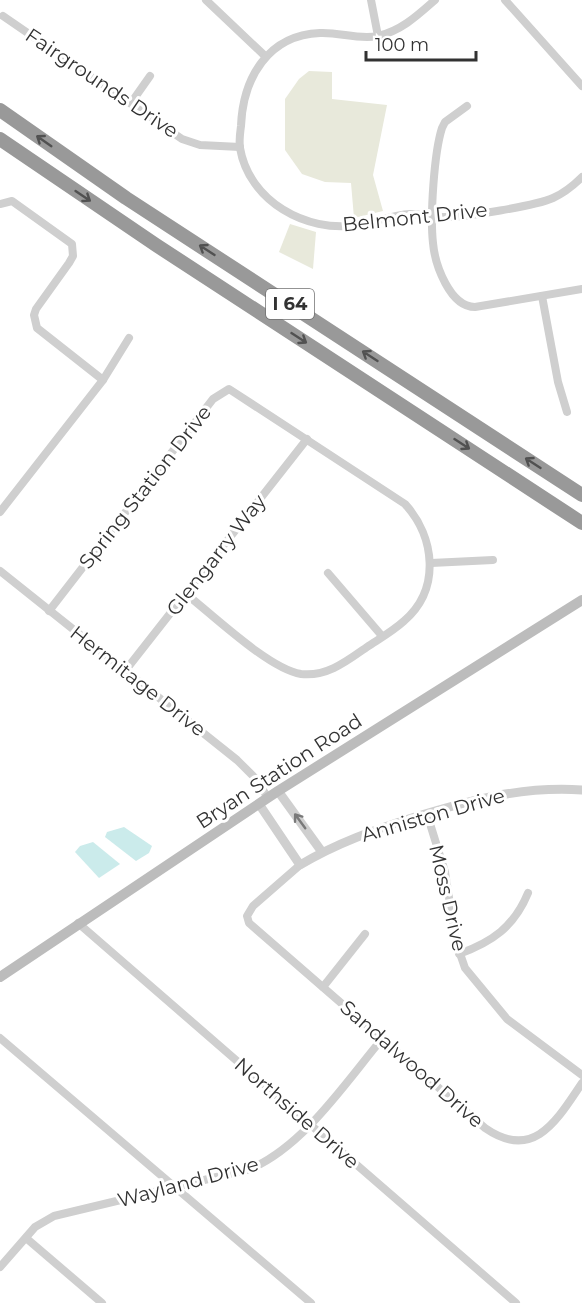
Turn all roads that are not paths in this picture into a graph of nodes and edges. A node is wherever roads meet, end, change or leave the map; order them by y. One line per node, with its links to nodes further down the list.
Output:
1 (206, 0): 7 (street)
2 (371, 0): 6 (street)
3 (435, 0): 6 (street)
4 (505, 0): 9 (street)
5 (3, 16): 10 (street, Fairgrounds Drive)
6 (378, 36): 7 (street)
7 (264, 55): 14 (street, Belmont Drive)
8 (150, 76): 10 (street)
9 (582, 86)
10 (131, 103): 14 (street, Fairgrounds Drive)
11 (467, 106): 17 (street)
12 (0, 110): 24 (highway, I 64, one-way to 12)
13 (0, 139): 26 (highway, I 64, one-way to 26)
14 (240, 147): 17 (street, Belmont Drive)
15 (582, 177): 17 (street, Belmont Drive)
16 (0, 204): 21 (street)
17 (434, 216): 19 (street)
18 (582, 289): 19 (street)
19 (542, 296): 22 (street)
20 (129, 338): 21 (street)
21 (103, 380): 25 (street)
22 (567, 412)
23 (307, 440): 28 (street, Spring Station Drive); 31 (street, Glengarry Way); 33 (street, Spring Station Drive)
24 (582, 495)
25 (0, 512)
26 (582, 523)
27 (493, 560): 28 (street)
28 (431, 563): 34 (street, Spring Station Drive)
29 (0, 571): 33 (street, Hermitage Drive)
30 (328, 573): 34 (street)
31 (186, 594): 34 (street, Spring Station Drive); 35 (street, Glengarry Way)
32 (582, 600): 37 (main road, Bryan Station Road)
33 (49, 610): 35 (street, Hermitage Drive)
34 (382, 636)
35 (125, 671): 38 (street, Hermitage Drive)
36 (582, 790): 39 (street, Anniston Drive)
37 (278, 791): 38 (main road, Bryan Station Road); 40 (street, one-way to 37)
38 (263, 801): 41 (street); 44 (main road, Bryan Station Road)
39 (427, 814): 40 (street, Anniston Drive); 46 (street, Moss Drive)
40 (322, 852): 41 (street, Anniston Drive)
41 (300, 865): 43 (street, Anniston Drive)
42 (528, 893): 46 (street)
43 (247, 916): 48 (street, Sandalwood Drive)
44 (78, 923): 47 (main road, Bryan Station Road); 53 (street, Northside Drive)
45 (365, 934): 48 (street)
46 (459, 954): 51 (street, Moss Drive)
47 (0, 977)
48 (323, 987): 50 (street, Sandalwood Drive)
49 (0, 1038): 54 (street)
50 (382, 1039): 52 (street, Sandalwood Drive); 53 (street, Wayland Drive)
51 (582, 1075)
52 (582, 1083)
53 (310, 1123): 54 (street, Wayland Drive); 59 (street, Northside Drive)
54 (176, 1186): 55 (street, Wayland Drive); 58 (street)
55 (26, 1238): 56 (street, Wayland Drive); 57 (street)
56 (0, 1267)
57 (102, 1303)
58 (311, 1303)
59 (516, 1303)

